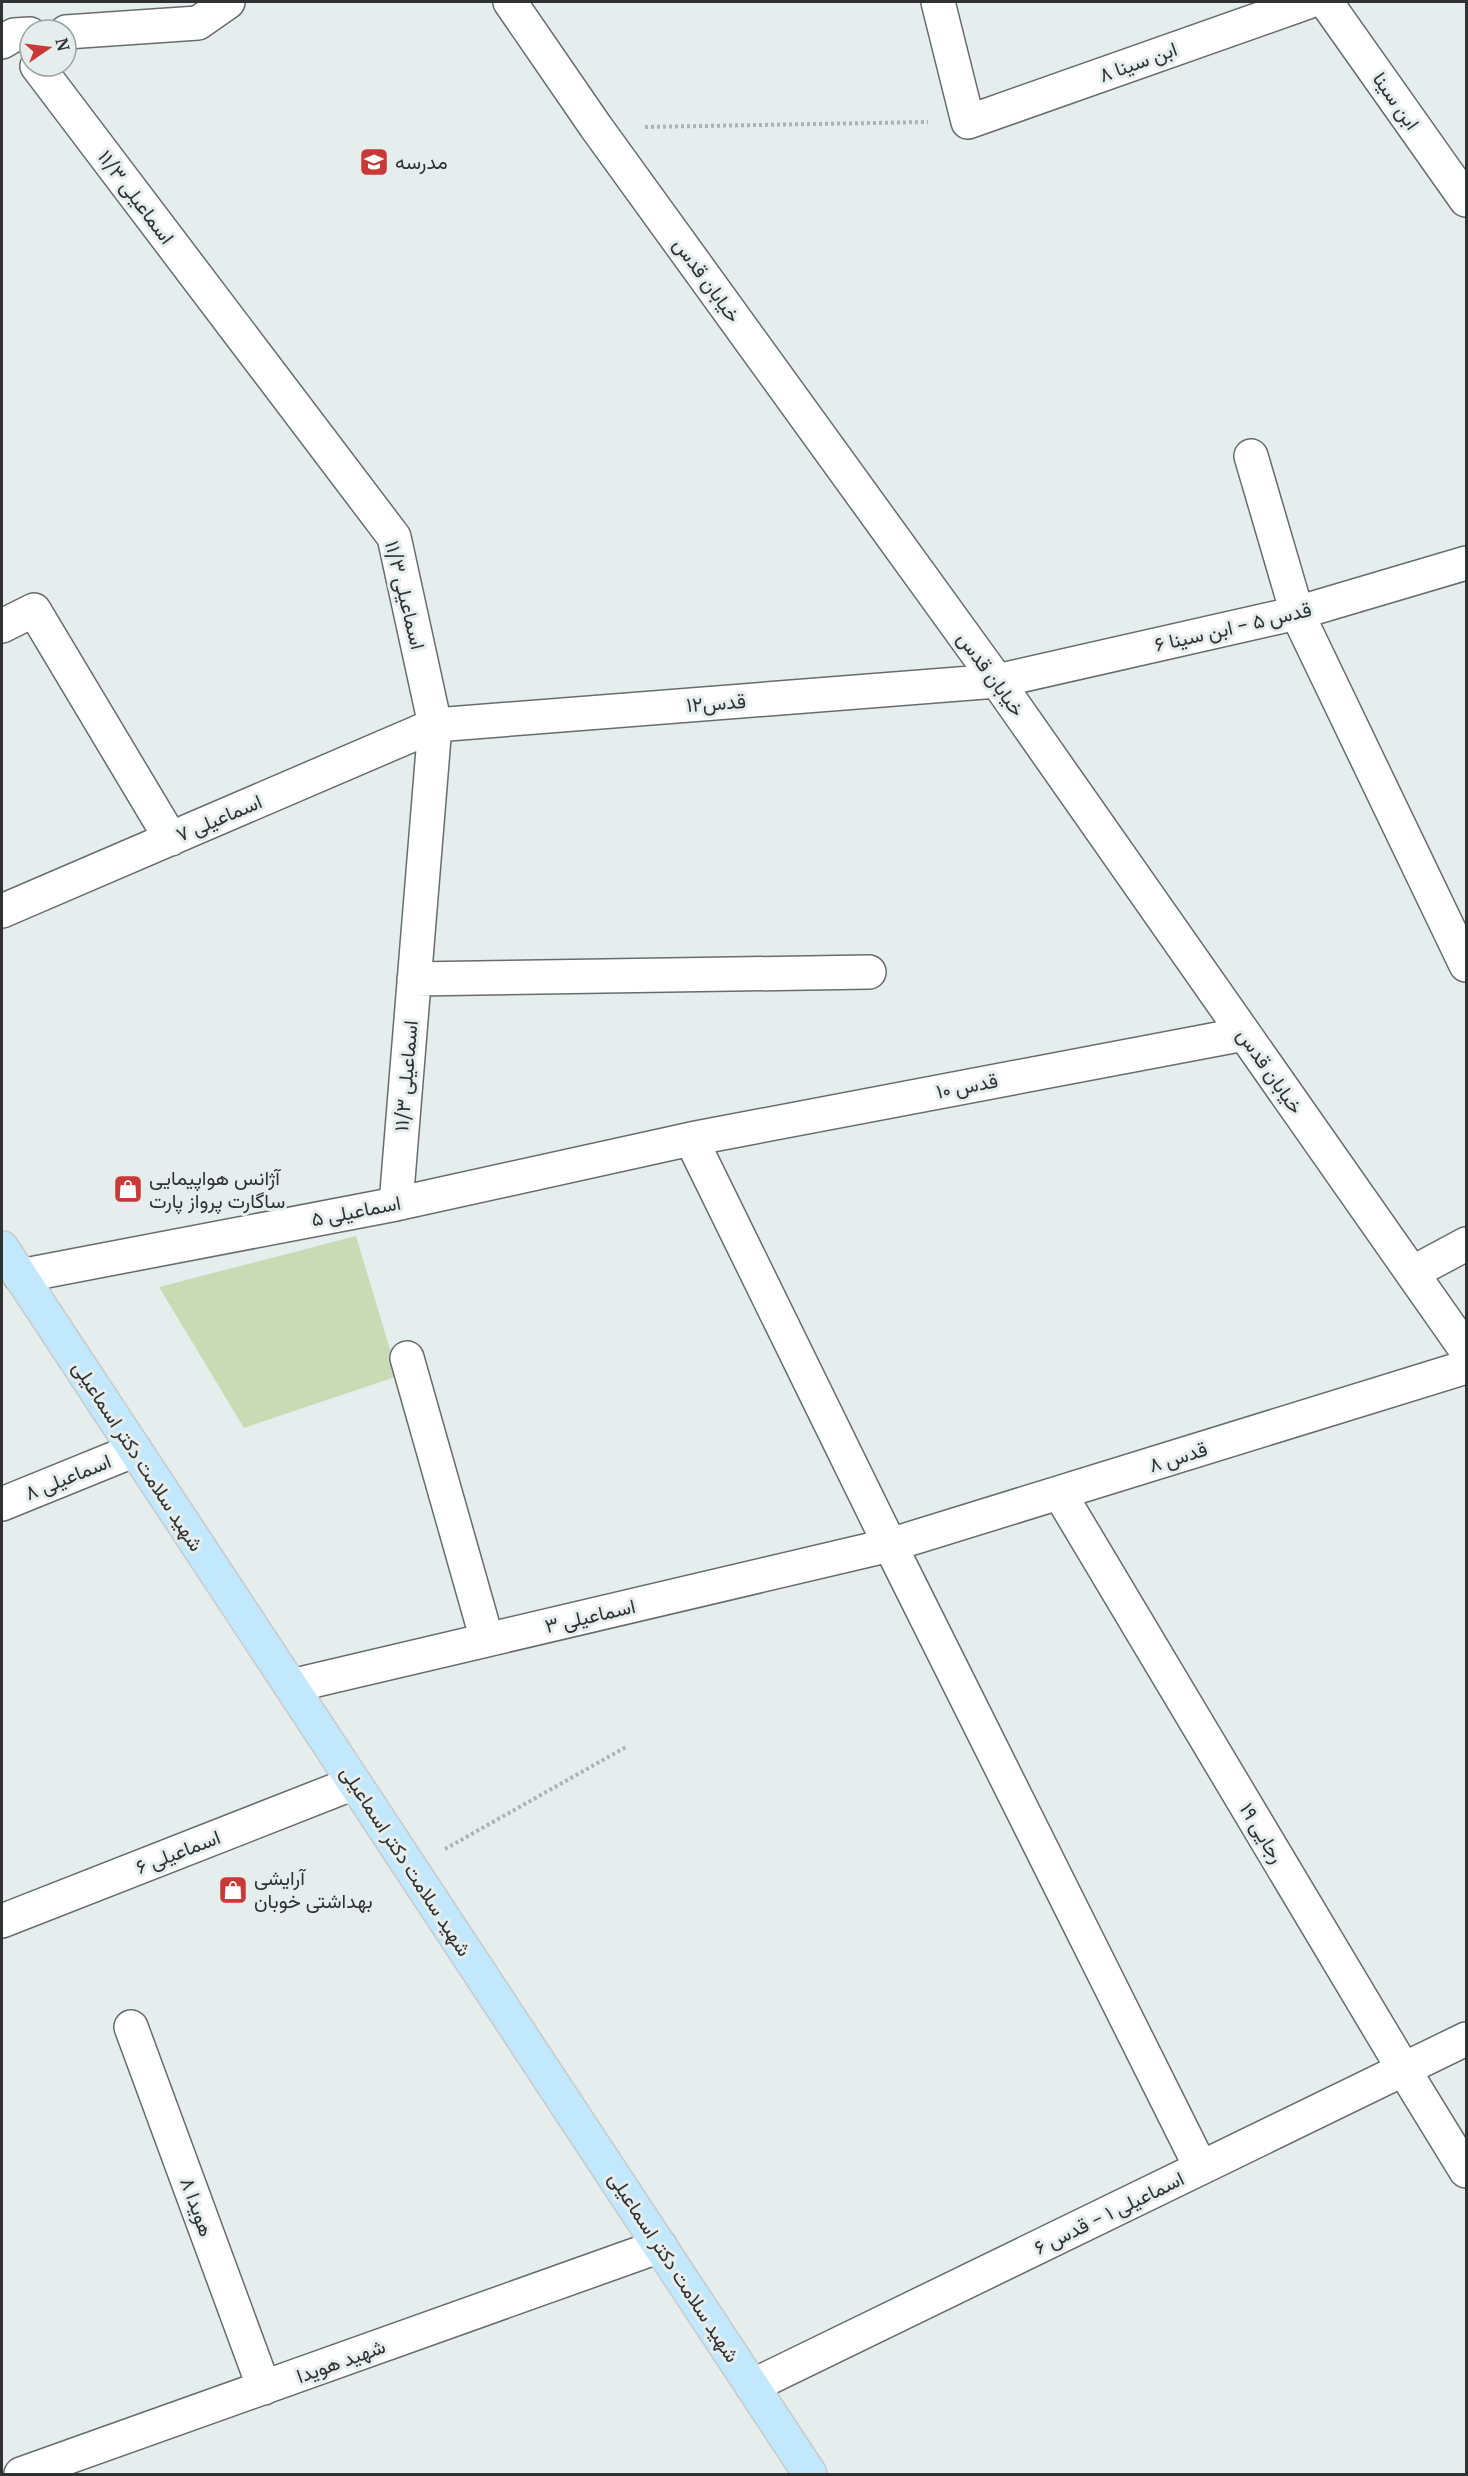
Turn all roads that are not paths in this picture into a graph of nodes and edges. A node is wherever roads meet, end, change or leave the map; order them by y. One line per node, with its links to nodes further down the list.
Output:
1 (228, 2): 6 (street)
2 (510, 2): 14 (street, خیابان قدس)
3 (938, 2): 4 (street, ابن سینا ۸)
4 (1308, 2)
5 (1326, 2): 9 (street, ابن سینا)
6 (190, 12): 7 (street)
7 (78, 30)
8 (47, 78): 15 (street, اسماعیلی ۱۱/۳)
9 (1467, 200)
10 (1251, 456): 12 (street)
11 (1467, 563): 12 (street, قدس ۵ - ابن سینا ۶)
12 (1298, 613): 14 (street, قدس ۵ - ابن سینا ۶); 18 (street)
13 (2, 626): 16 (street)
14 (997, 681): 15 (street, قدس۱۲); 21 (street, خیابان قدس)
15 (435, 725): 16 (street, اسماعیلی ۷); 20 (street, اسماعیلی ۱۱/۳)
16 (171, 839): 17 (street, اسماعیلی ۷)
17 (2, 911)
18 (1467, 965)
19 (869, 972): 20 (street)
20 (414, 979): 23 (street, اسماعیلی ۱۱/۳)
21 (1244, 1034): 22 (street, قدس ۱۰); 26 (street, خیابان قدس)
22 (691, 1139): 23 (street, اسماعیلی ۵); 34 (street)
23 (396, 1204): 27 (street, اسماعیلی ۵)
24 (1467, 1244): 26 (street)
25 (2, 1248): 27 (main road, شهید سلامت دکتر اسماعیلی)
26 (1412, 1273): 28 (street, خیابان قدس)
27 (20, 1276): 31 (main road, شهید سلامت دکتر اسماعیلی)
28 (1467, 1350)
29 (407, 1358): 35 (street)
30 (1467, 1367): 32 (street, قدس ۸)
31 (135, 1450): 33 (street, اسماعیلی ۸); 36 (main road, شهید سلامت دکتر اسماعیلی)
32 (1060, 1494): 34 (street, قدس ۸); 41 (street, رجایی ۱۹)
33 (2, 1504)
34 (890, 1545): 35 (street, اسماعیلی ۳); 42 (street)
35 (487, 1640): 36 (street, اسماعیلی ۳)
36 (291, 1686): 37 (main road, شهید سلامت دکتر اسماعیلی)
37 (354, 1783): 38 (street, اسماعیلی ۶); 44 (main road, شهید سلامت دکتر اسماعیلی)
38 (2, 1921)
39 (131, 2027): 46 (street, هویدا ۸)
40 (1467, 2040): 41 (street, اسماعیلی ۱ - قدس ۶)
41 (1404, 2070): 42 (street, اسماعیلی ۱ - قدس ۶); 43 (street, رجایی ۱۹)
42 (1202, 2168): 45 (street, اسماعیلی ۱ - قدس ۶)
43 (1467, 2171)
44 (660, 2246): 45 (main road, شهید سلامت دکتر اسماعیلی); 46 (street, شهید هویدا)
45 (752, 2386): 48 (main road, شهید سلامت دکتر اسماعیلی)
46 (264, 2388): 47 (street, شهید هویدا)
47 (21, 2475)
48 (810, 2475)

